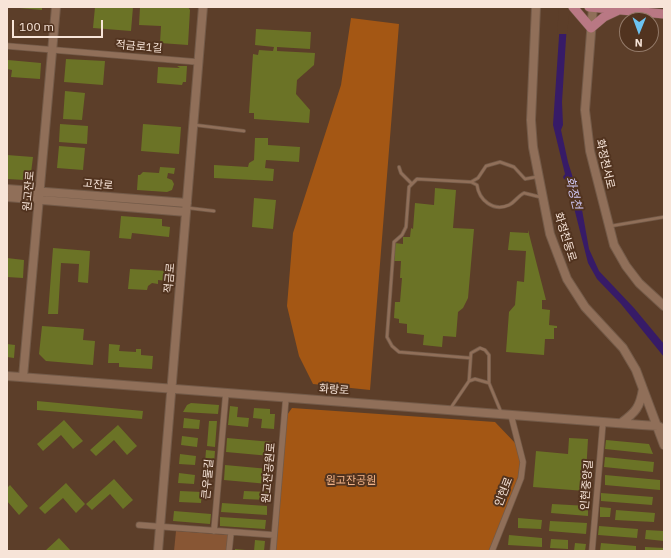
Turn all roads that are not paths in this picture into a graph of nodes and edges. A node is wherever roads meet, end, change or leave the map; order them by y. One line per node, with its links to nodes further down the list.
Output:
1 (56, 7): 11 (street, 원고잔로)
2 (203, 7): 12 (street, 적금로)
3 (536, 7): 16 (street, 화정천동로)
4 (589, 7): 5 (main road)
5 (593, 7): 7 (main road); 9 (street, 화정천서로)
6 (576, 10): 9 (main road)
7 (619, 10): 8 (main road); 9 (main road)
8 (664, 14)
9 (591, 28): 27 (street, 화정천서로)
10 (7, 46): 11 (street, 적금로1길)
11 (52, 50): 12 (street, 적금로1길); 20 (street, 원고잔로)
12 (198, 62): 13 (street, 적금로)
13 (193, 125): 14 (lane); 24 (street, 적금로)
14 (244, 131)
15 (399, 167): 18 (lane)
16 (538, 175): 17 (lane); 23 (street, 화정천동로)
17 (472, 182): 18 (lane); 23 (lane)
18 (411, 183): 29 (lane)
19 (7, 189): 20 (street, 고잔로)
20 (40, 191): 22 (street, 원고잔로); 24 (street, 고잔로)
21 (7, 197): 22 (street, 고잔로)
22 (39, 200): 24 (street, 고잔로); 31 (street, 원고잔로)
23 (543, 200): 34 (street, 화정천동로)
24 (186, 208): 25 (lane); 35 (street, 적금로)
25 (214, 211)
26 (664, 217): 27 (lane)
27 (609, 226): 28 (street, 화정천서로)
28 (664, 306)
29 (470, 358): 32 (lane); 33 (lane)
30 (7, 376): 31 (street, 화랑로)
31 (23, 378): 35 (street, 화랑로)
32 (469, 381): 33 (lane); 38 (lane)
33 (489, 383): 39 (lane)
34 (643, 386): 42 (street); 43 (street, 화정천동로)
35 (172, 389): 36 (street, 화랑로); 46 (street, 적금로)
36 (226, 392): 37 (street, 화랑로); 47 (street, 큰우물길)
37 (286, 398): 38 (street, 화랑로); 49 (street, 원고잔공원로)
38 (449, 410): 39 (street, 화랑로)
39 (502, 414): 40 (street, 화랑로)
40 (511, 415): 41 (street, 화랑로); 53 (street, 인현로)
41 (602, 422): 42 (street, 화랑로); 54 (street, 인현중앙길)
42 (621, 423): 43 (street, 화랑로)
43 (662, 426): 44 (street, 화정천동로)
44 (664, 445)
45 (139, 525): 46 (street)
46 (160, 527): 47 (street); 50 (street, 적금로)
47 (214, 530): 48 (street)
48 (231, 532): 49 (street); 51 (street)
49 (274, 535): 52 (street, 원고잔공원로)
50 (158, 551)
51 (229, 551)
52 (273, 551)
53 (492, 551)
54 (592, 551)

